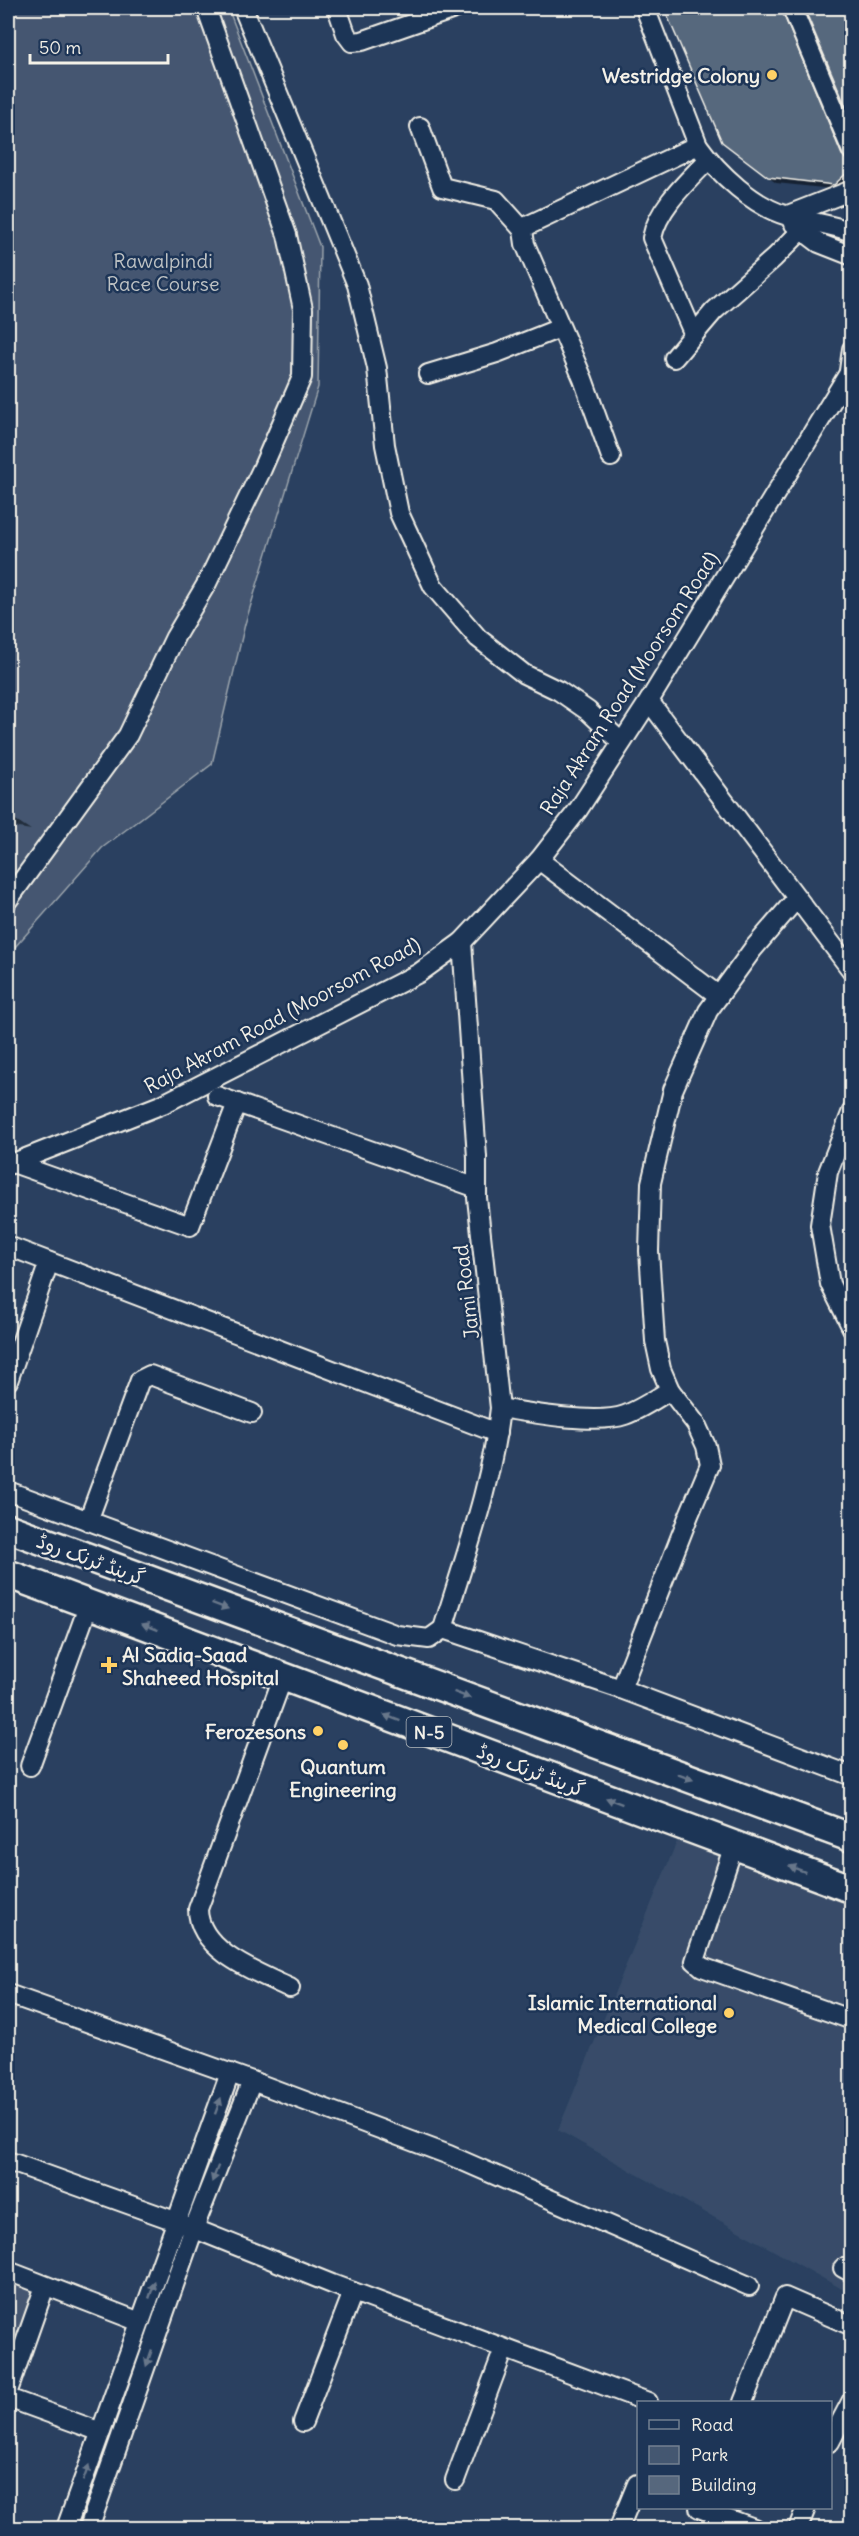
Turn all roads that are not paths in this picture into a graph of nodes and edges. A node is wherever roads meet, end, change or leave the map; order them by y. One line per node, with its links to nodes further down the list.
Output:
1 (206, 8): 27 (street)
2 (243, 8): 24 (street)
3 (338, 8): 6 (street)
4 (647, 8): 8 (street)
5 (792, 8): 9 (street)
6 (449, 9)
7 (420, 128): 12 (street)
8 (703, 152): 11 (street); 12 (street); 17 (street)
9 (852, 152)
10 (852, 190): 11 (street)
11 (786, 216): 13 (street); 14 (street)
12 (523, 230): 16 (street)
13 (802, 230): 15 (street); 17 (street)
14 (852, 232)
15 (852, 256)
16 (560, 328): 21 (street); 22 (street)
17 (694, 335): 19 (street)
18 (852, 349): 20 (street)
19 (674, 358)
20 (850, 369): 23 (street, Raja Akram Road (Moorsom Road))
21 (428, 374)
22 (611, 457)
23 (649, 701): 24 (street, Raja Akram Road (Moorsom Road)); 26 (street)
24 (621, 742): 25 (street, Raja Akram Road (Moorsom Road))
25 (538, 860): 28 (street, Raja Akram Road (Moorsom Road)); 30 (street)
26 (797, 898): 29 (street); 30 (street)
27 (8, 900)
28 (462, 942): 34 (street, Raja Akram Road (Moorsom Road)); 35 (street, Jami Road)
29 (852, 970)
30 (719, 996): 40 (street)
31 (217, 1096): 32 (street)
32 (237, 1103): 34 (street); 35 (street)
33 (852, 1111): 38 (street)
34 (10, 1164)
35 (477, 1188): 41 (street, Jami Road)
36 (8, 1246): 37 (street)
37 (49, 1262): 39 (street); 43 (street)
38 (852, 1329)
39 (8, 1381)
40 (670, 1390): 41 (street); 51 (street)
41 (500, 1408): 43 (street, Jami Road)
42 (252, 1413): 45 (street)
43 (497, 1433): 49 (street, Jami Road)
44 (8, 1491): 45 (street)
45 (88, 1521): 49 (street)
46 (8, 1528): 54 (highway, گرینڈ ٹرنک روڈ / N-5, one-way to 54)
47 (8, 1574): 48 (highway, گرینڈ ٹرنک روڈ / N-5)
48 (89, 1604): 50 (highway, گرینڈ ٹرنک روڈ / N-5, one-way to 48); 52 (street)
49 (443, 1629): 51 (street)
50 (283, 1677): 55 (highway, گرینڈ ٹرنک روڈ / N-5, one-way to 50); 57 (street)
51 (621, 1689): 53 (street)
52 (30, 1766)
53 (852, 1776)
54 (852, 1838)
55 (734, 1845): 56 (highway, گرینڈ ٹرنک روڈ / N-5, one-way to 55); 59 (street)
56 (852, 1890)
57 (290, 1988)
58 (8, 1994): 60 (street)
59 (852, 2020)
60 (230, 2073): 61 (street); 63 (street, one-way to 60)
61 (252, 2081): 64 (street, one-way to 64); 67 (street)
62 (8, 2161): 63 (street)
63 (175, 2221): 64 (street); 69 (street, one-way to 63)
64 (194, 2228): 68 (street); 85 (street, one-way to 85)
65 (8, 2271): 66 (street)
66 (45, 2286): 69 (street); 72 (street)
67 (749, 2286)
68 (353, 2292): 71 (street); 77 (street)
69 (140, 2322): 78 (street)
70 (852, 2326): 76 (street)
71 (504, 2349): 75 (street); 80 (street)
72 (8, 2391)
73 (8, 2398): 78 (street)
74 (852, 2400): 79 (street)
75 (643, 2401)
76 (744, 2401)
77 (303, 2422)
78 (101, 2432): 84 (street, one-way to 78)
79 (832, 2440)
80 (455, 2480)
81 (637, 2485): 86 (street)
82 (702, 2509): 87 (street)
83 (806, 2509): 88 (street)
84 (66, 2529)
85 (89, 2529)
86 (619, 2529)
87 (754, 2529)
88 (798, 2529)

